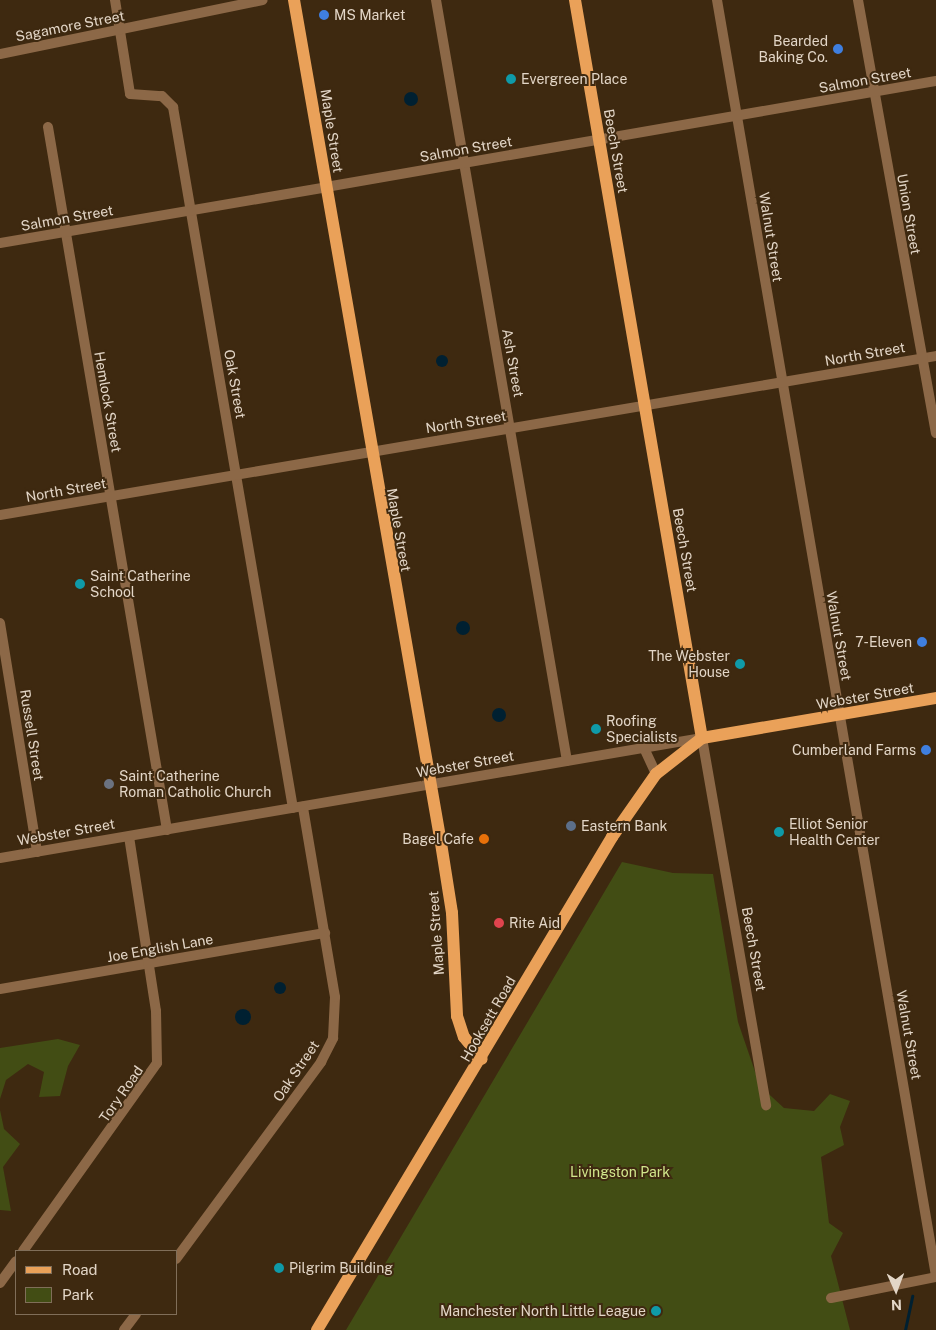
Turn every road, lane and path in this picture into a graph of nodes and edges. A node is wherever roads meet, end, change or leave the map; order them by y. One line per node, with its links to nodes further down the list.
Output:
1 (115, 0): 8 (street, Oak Street)
2 (262, 0): 8 (street, Sagamore Street)
3 (294, 0): 16 (main road, Maple Street)
4 (436, 0): 15 (street, Ash Street)
5 (575, 0): 14 (main road, Beech Street)
6 (717, 0): 12 (street, Walnut Street)
7 (858, 0): 11 (street, Union Street)
8 (119, 30): 9 (street, Sagamore Street); 17 (street, Oak Street)
9 (0, 54)
10 (936, 81): 11 (street, Salmon Street)
11 (874, 92): 12 (street, Salmon Street); 21 (street, Union Street)
12 (737, 117): 14 (street, Salmon Street); 22 (street, Walnut Street)
13 (48, 127): 18 (street, Hemlock Street)
14 (599, 140): 15 (street, Salmon Street); 23 (main road, Beech Street)
15 (464, 163): 16 (street, Salmon Street); 24 (street, Ash Street)
16 (326, 187): 17 (street, Salmon Street); 26 (main road, Maple Street)
17 (192, 211): 18 (street, Salmon Street); 27 (street, Oak Street)
18 (65, 232): 19 (street, Salmon Street); 28 (street, Hemlock Street)
19 (0, 243)
20 (936, 356): 21 (street, North Street)
21 (920, 358): 22 (street, North Street); 25 (street, Union Street)
22 (781, 382): 23 (street, North Street); 33 (street, Walnut Street)
23 (645, 405): 24 (street, North Street); 34 (main road, Beech Street)
24 (510, 429): 26 (street, North Street); 36 (street, Ash Street)
25 (936, 433)
26 (370, 452): 27 (street, North Street); 38 (main road, Maple Street)
27 (236, 474): 28 (street, North Street); 39 (street, Oak Street)
28 (110, 496): 29 (street, North Street); 40 (street, Hemlock Street)
29 (0, 515)
30 (0, 622): 31 (street, Russell Street)
31 (2, 645): 42 (street, Russell Street)
32 (936, 698): 33 (main road, Webster Street)
33 (839, 716): 34 (main road, Webster Street); 52 (street, Walnut Street)
34 (702, 738): 35 (street, Webster Street); 37 (main road, Hooksett Road); 48 (street, Beech Street)
35 (644, 748): 36 (street, Webster Street); 37 (street)
36 (566, 761): 38 (street, Webster Street)
37 (656, 774): 47 (main road, Hooksett Road)
38 (429, 785): 39 (street, Webster Street); 47 (main road, Maple Street)
39 (298, 807): 40 (street, Webster Street); 44 (street, Oak Street)
40 (167, 830): 41 (street, Webster Street)
41 (129, 837): 42 (street, Webster Street); 45 (street, Tory Road)
42 (37, 852): 43 (street, Webster Street)
43 (0, 858)
44 (325, 933): 45 (street, Joe English Lane); 50 (street, Oak Street)
45 (146, 964): 46 (street, Joe English Lane); 49 (street, Tory Road)
46 (0, 989)
47 (482, 1059): 57 (main road, Hooksett Road)
48 (766, 1105)
49 (25, 1250)
50 (178, 1256)
51 (15, 1262): 53 (street)
52 (936, 1277): 54 (street)
53 (0, 1283)
54 (831, 1298)
55 (135, 1315): 56 (street)
56 (124, 1330)
57 (317, 1330)

